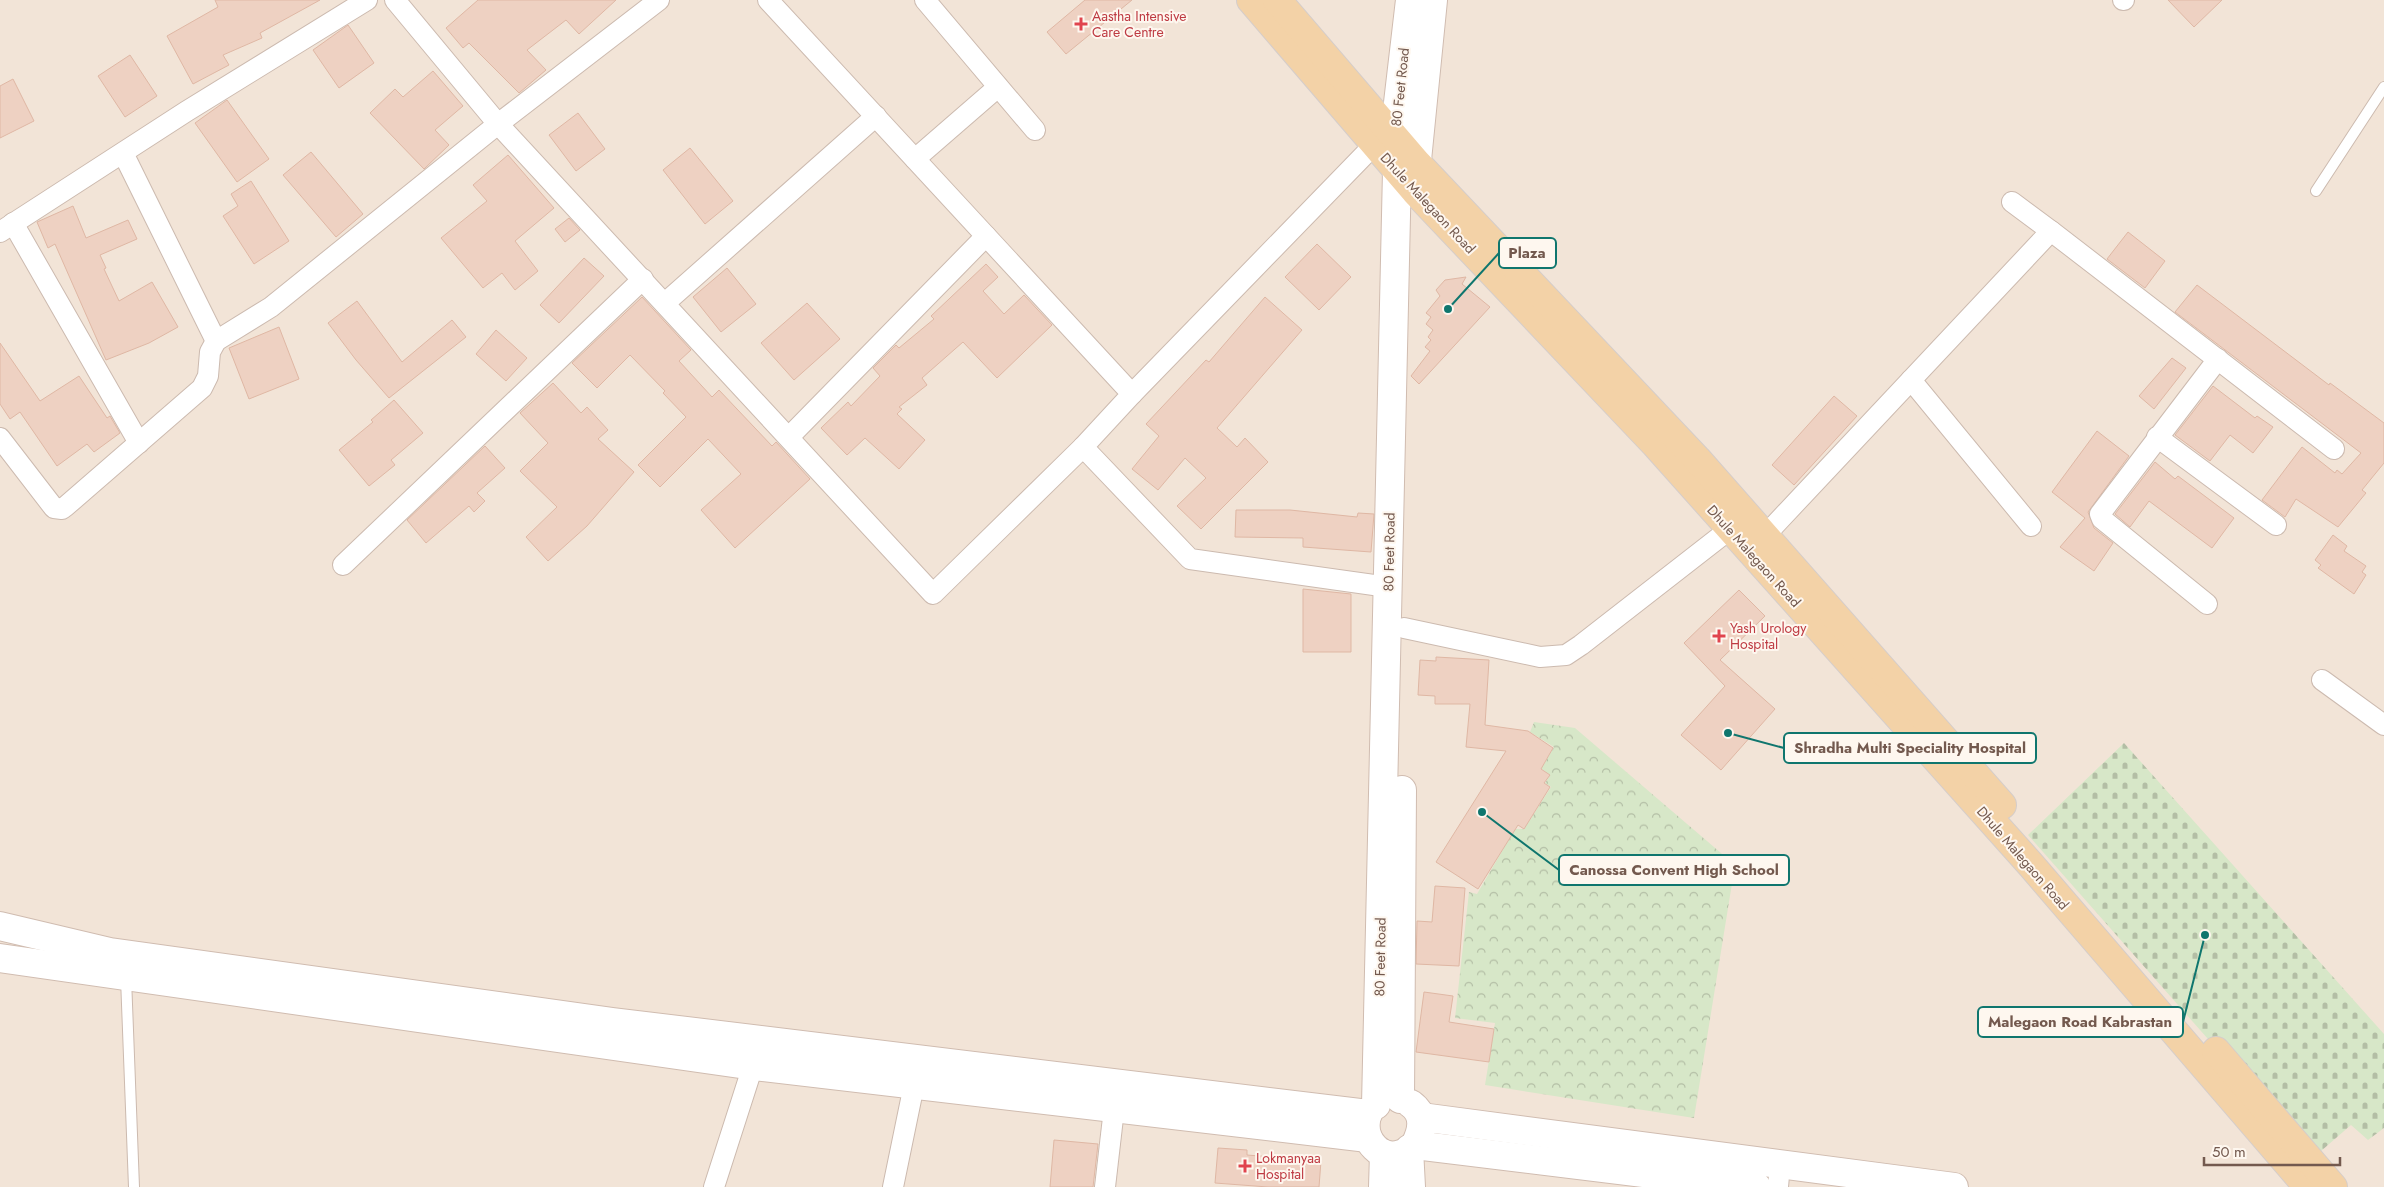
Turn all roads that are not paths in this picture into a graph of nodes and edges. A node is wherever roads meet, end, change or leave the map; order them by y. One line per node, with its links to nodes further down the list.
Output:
1 (367, 0): 16 (street)
2 (395, 0): 13 (street)
3 (659, 0): 13 (street)
4 (768, 0): 12 (street)
5 (925, 0): 10 (street)
6 (1251, 0): 15 (main road, Dhule Malegaon Road)
7 (1278, 0): 15 (main road)
8 (1410, 0): 15 (main road, 80 Feet Road)
9 (1433, 0): 18 (main road, 80 Feet Road)
10 (998, 87): 14 (street); 17 (street)
11 (2384, 87): 20 (lane)
12 (876, 116): 17 (street); 26 (street)
13 (498, 124): 25 (street); 27 (street)
14 (1035, 130)
15 (1384, 141): 18 (main road, Dhule Malegaon Road); 30 (street)
16 (123, 153): 22 (street); 27 (street)
17 (915, 159): 24 (street)
18 (1406, 166): 19 (main road, Dhule Malegaon Road); 40 (main road); 42 (main road, 80 Feet Road)
19 (1415, 191): 39 (main road, Dhule Malegaon Road); 44 (main road, 80 Feet Road)
20 (2316, 191)
21 (2012, 202): 23 (street)
22 (6, 227): 34 (street)
23 (2051, 231): 28 (street); 29 (street)
24 (986, 236): 30 (street); 31 (street)
25 (643, 279): 26 (street); 41 (street)
26 (666, 303): 31 (street)
27 (216, 342): 34 (street)
28 (2218, 359): 32 (street); 36 (street)
29 (1911, 380): 37 (street); 40 (street)
30 (1132, 394): 35 (street)
31 (789, 437): 35 (street)
32 (2158, 437): 38 (street); 43 (street)
33 (0, 438): 34 (street)
34 (139, 443)
35 (1083, 447): 42 (street)
36 (2334, 448)
37 (2031, 526)
38 (2276, 526)
39 (1730, 529): 40 (main road, Dhule Malegaon Road); 44 (street)
40 (1758, 544): 64 (main road, Dhule Malegaon Road); 65 (main road)
41 (343, 565)
42 (1388, 587): 54 (main road, 80 Feet Road)
43 (2207, 604)
44 (1404, 628): 54 (main road, 80 Feet Road)
45 (2322, 680): 46 (street)
46 (2384, 725)
47 (0, 926): 50 (main road)
48 (0, 958): 49 (main road)
49 (126, 978): 51 (main road); 56 (lane)
50 (759, 1040): 51 (street); 54 (main road)
51 (754, 1066): 52 (main road); 57 (street)
52 (914, 1086): 53 (main road); 58 (street)
53 (1114, 1109): 54 (main road); 59 (street)
54 (1389, 1129): 55 (main road); 60 (main road, 80 Feet Road); 61 (main road, 80 Feet Road); 62 (main road)
55 (1779, 1175): 63 (main road)
56 (134, 1187)
57 (714, 1187)
58 (893, 1187)
59 (1105, 1187)
60 (1383, 1187)
61 (1411, 1187)
62 (1757, 1187)
63 (1954, 1187)
64 (2308, 1187)
65 (2333, 1187)

